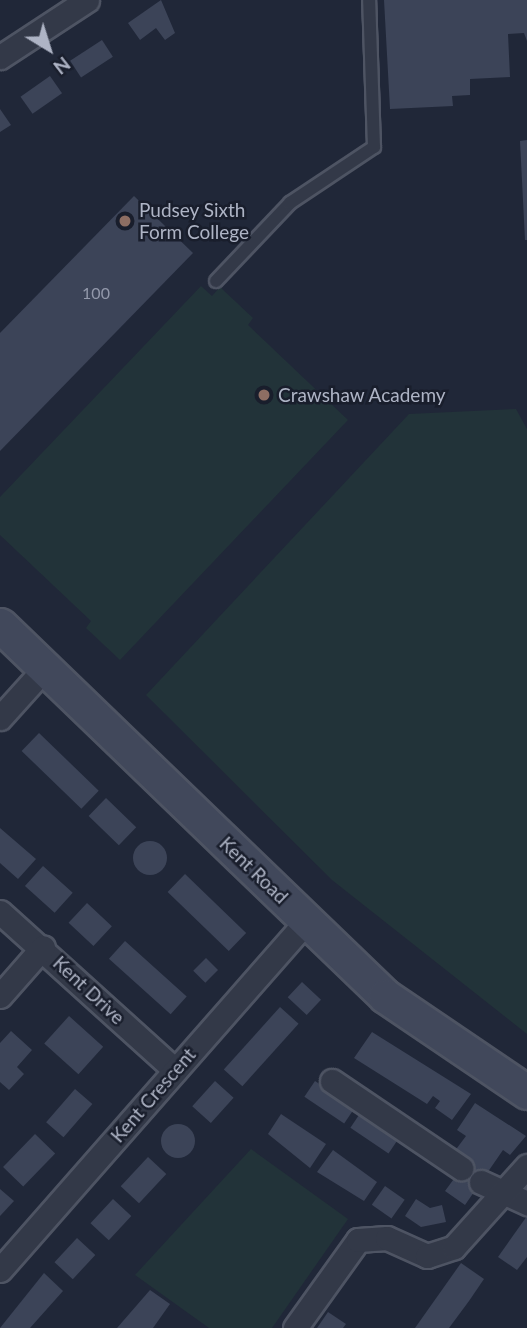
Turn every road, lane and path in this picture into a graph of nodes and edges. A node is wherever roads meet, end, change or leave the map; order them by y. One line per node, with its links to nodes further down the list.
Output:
1 (87, 0): 3 (street)
2 (369, 0): 4 (lane)
3 (3, 48)
4 (216, 281)
5 (0, 625): 6 (street, Kent Road)
6 (46, 668): 7 (street); 9 (street, Kent Road)
7 (0, 718)
8 (0, 912): 10 (street, Kent Drive)
9 (307, 920): 12 (street, Kent Crescent); 14 (street, Kent Road)
10 (43, 947): 11 (street); 12 (street, Kent Drive)
11 (0, 996)
12 (175, 1070): 19 (street, Kent Crescent)
13 (332, 1081): 16 (street)
14 (527, 1092)
15 (527, 1167): 18 (street)
16 (461, 1168)
17 (481, 1182): 18 (street)
18 (517, 1198): 20 (street)
19 (0, 1270)
20 (295, 1328)

